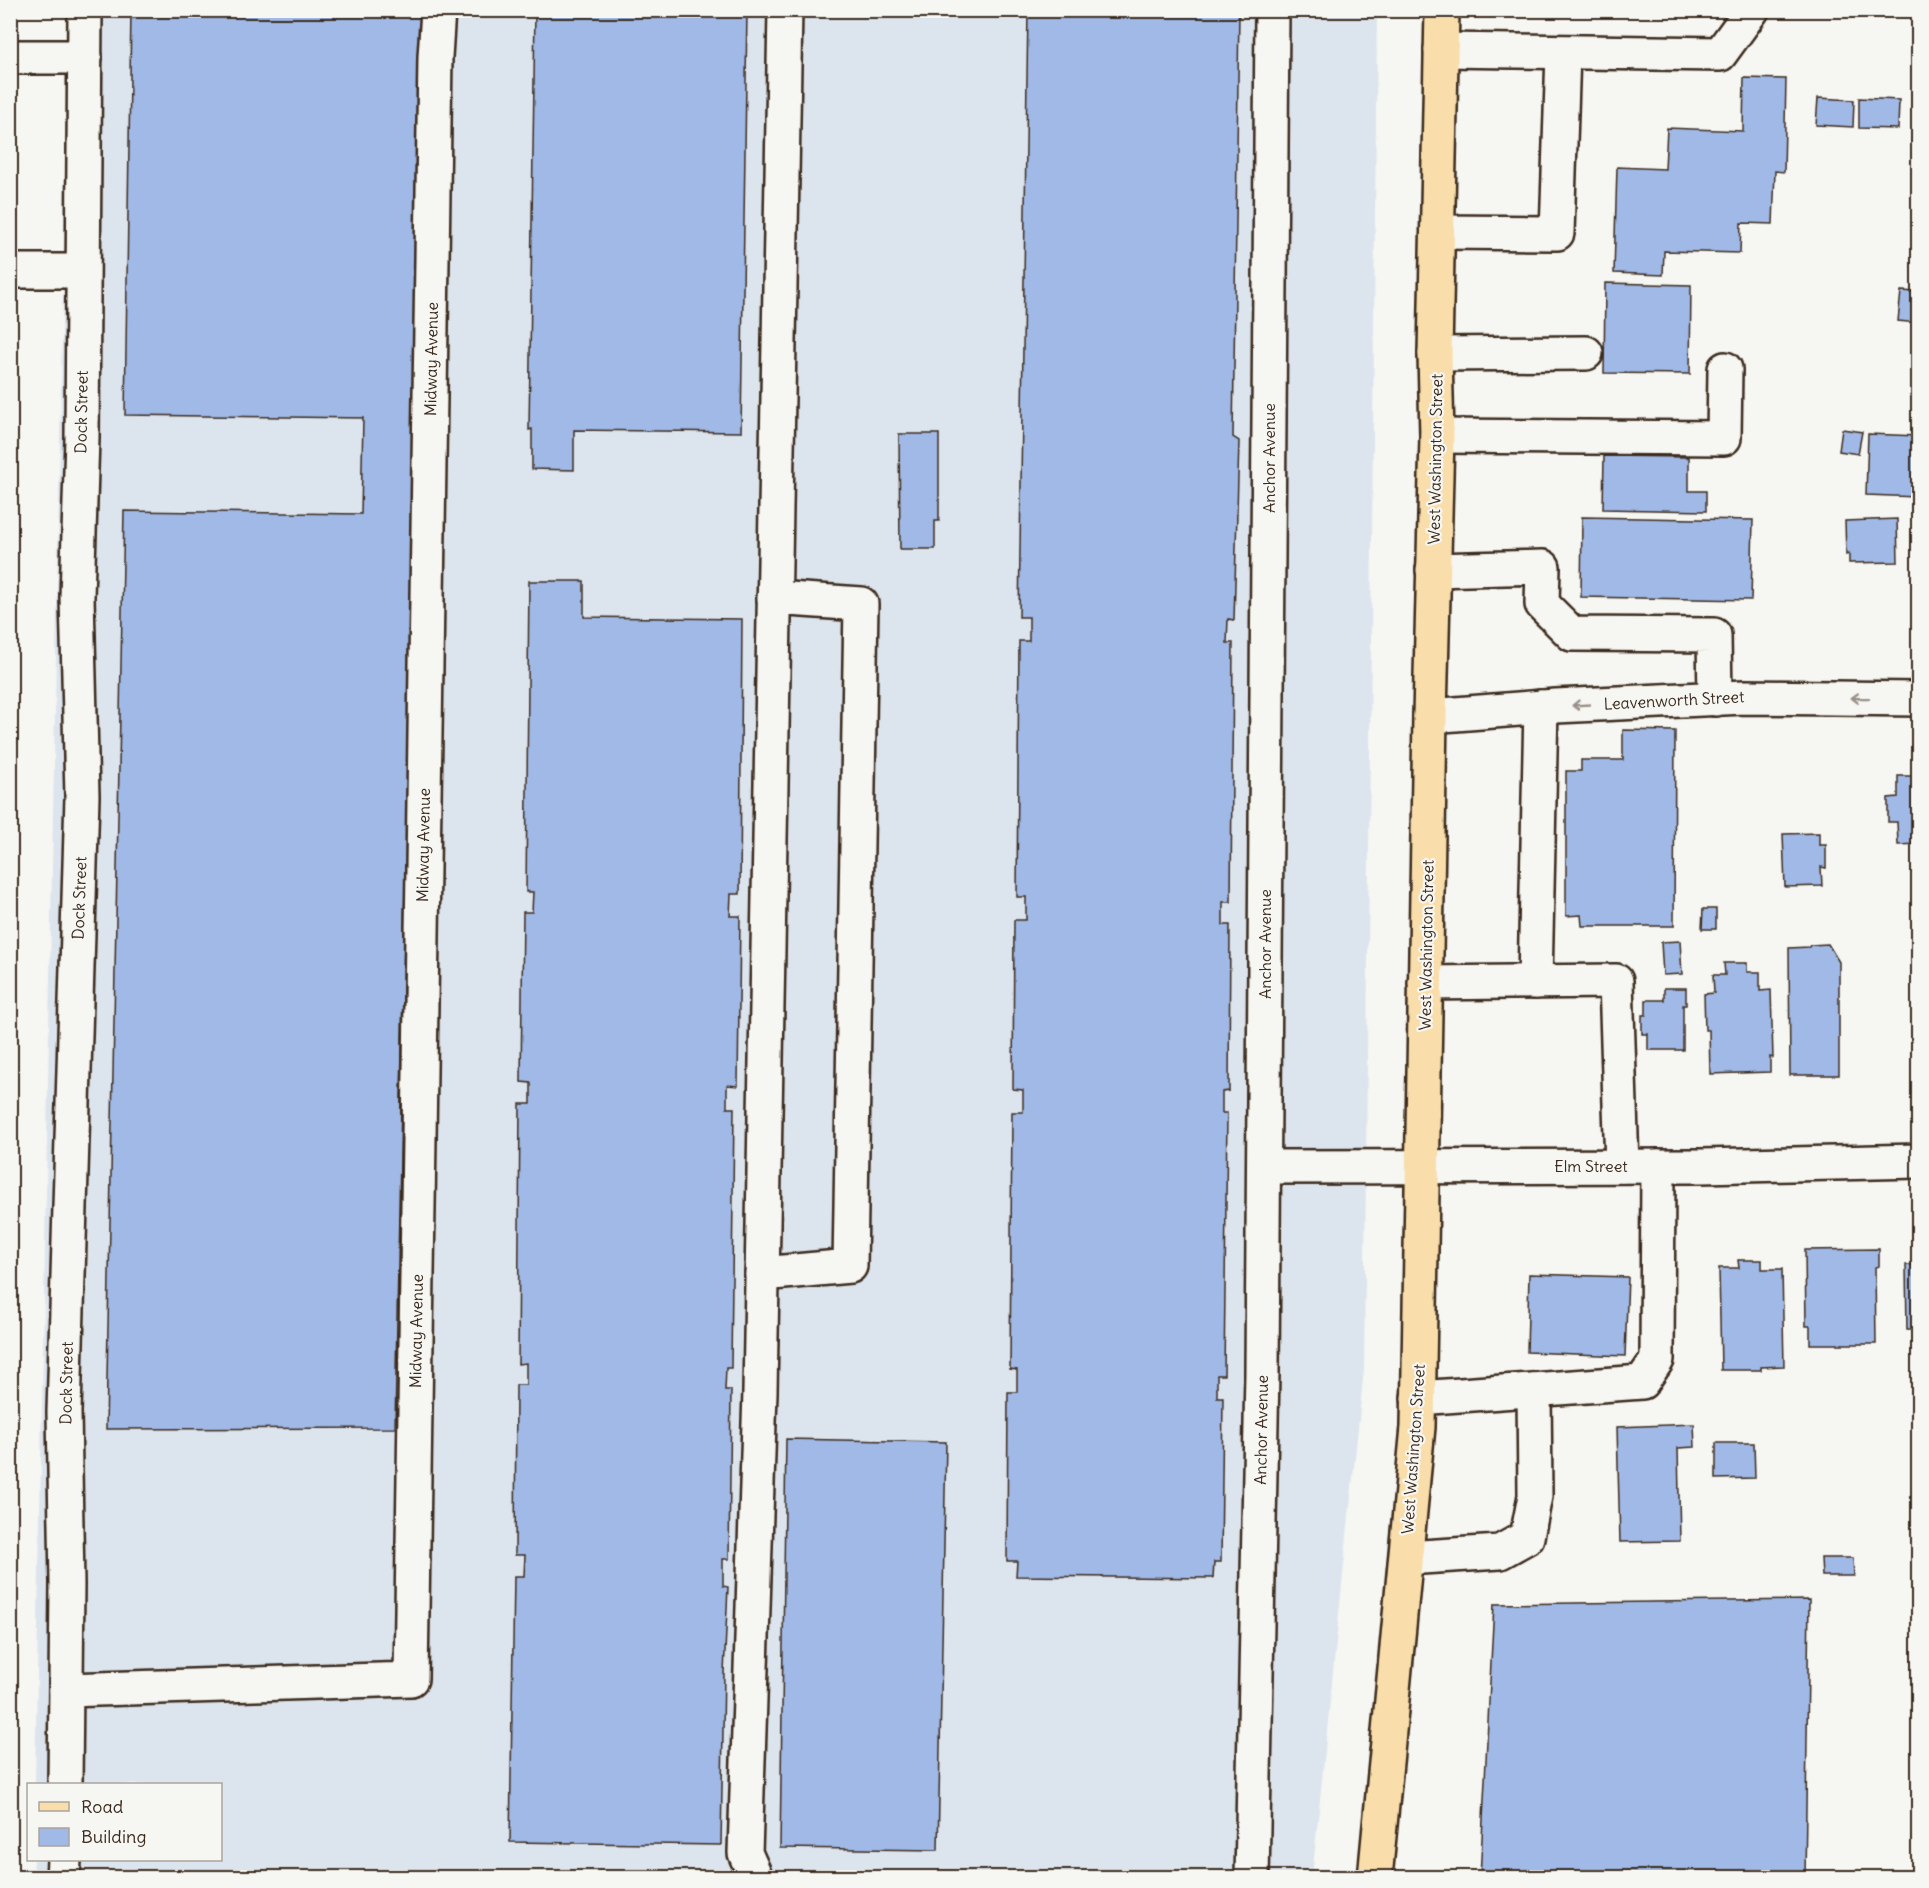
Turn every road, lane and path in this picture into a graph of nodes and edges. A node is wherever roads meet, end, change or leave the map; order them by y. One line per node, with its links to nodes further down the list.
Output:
1 (85, 10): 10 (street, Dock Street)
2 (438, 10): 35 (street, Midway Avenue)
3 (785, 10): 19 (street)
4 (1272, 10): 29 (street, Anchor Avenue)
5 (1442, 10): 7 (main road, West Washington Street)
6 (1752, 10): 8 (street)
7 (1441, 50): 8 (street); 11 (main road, West Washington Street)
8 (1563, 52): 11 (street)
9 (10, 57): 10 (street)
10 (85, 57): 13 (street, Dock Street)
11 (1438, 232): 15 (main road, West Washington Street)
12 (10, 271): 13 (street)
13 (82, 271): 35 (street, Dock Street)
14 (1586, 353): 15 (street)
15 (1435, 354): 17 (main road, West Washington Street)
16 (1725, 369): 17 (street)
17 (1437, 436): 18 (main road, West Washington Street)
18 (1433, 570): 20 (street); 23 (main road, West Washington Street)
19 (774, 598): 31 (street); 31 (street)
20 (1715, 699): 21 (street, Leavenworth Street, one-way to 20); 22 (street, Leavenworth Street, one-way to 22)
21 (1918, 699)
22 (1541, 707): 23 (street, Leavenworth Street); 24 (street)
23 (1430, 716): 25 (main road, West Washington Street)
24 (1535, 982): 25 (street); 27 (street)
25 (1425, 983): 30 (main road, West Washington Street)
26 (1918, 1161): 28 (street, Elm Street)
27 (1622, 1166): 28 (street, Elm Street); 30 (street, Elm Street)
28 (1658, 1166): 32 (street)
29 (1264, 1167): 30 (street, Elm Street); 40 (street, Anchor Avenue)
30 (1422, 1167): 33 (main road, West Washington Street)
31 (762, 1274): 39 (street)
32 (1534, 1390): 33 (street); 34 (street)
33 (1418, 1398): 34 (main road, West Washington Street)
34 (1406, 1558): 41 (main road, West Washington Street)
35 (66, 1690): 36 (street, Dock Street)
36 (65, 1783)
37 (64, 1861): 38 (street)
38 (63, 1878)
39 (756, 1878)
40 (1252, 1878)
41 (1375, 1878)

